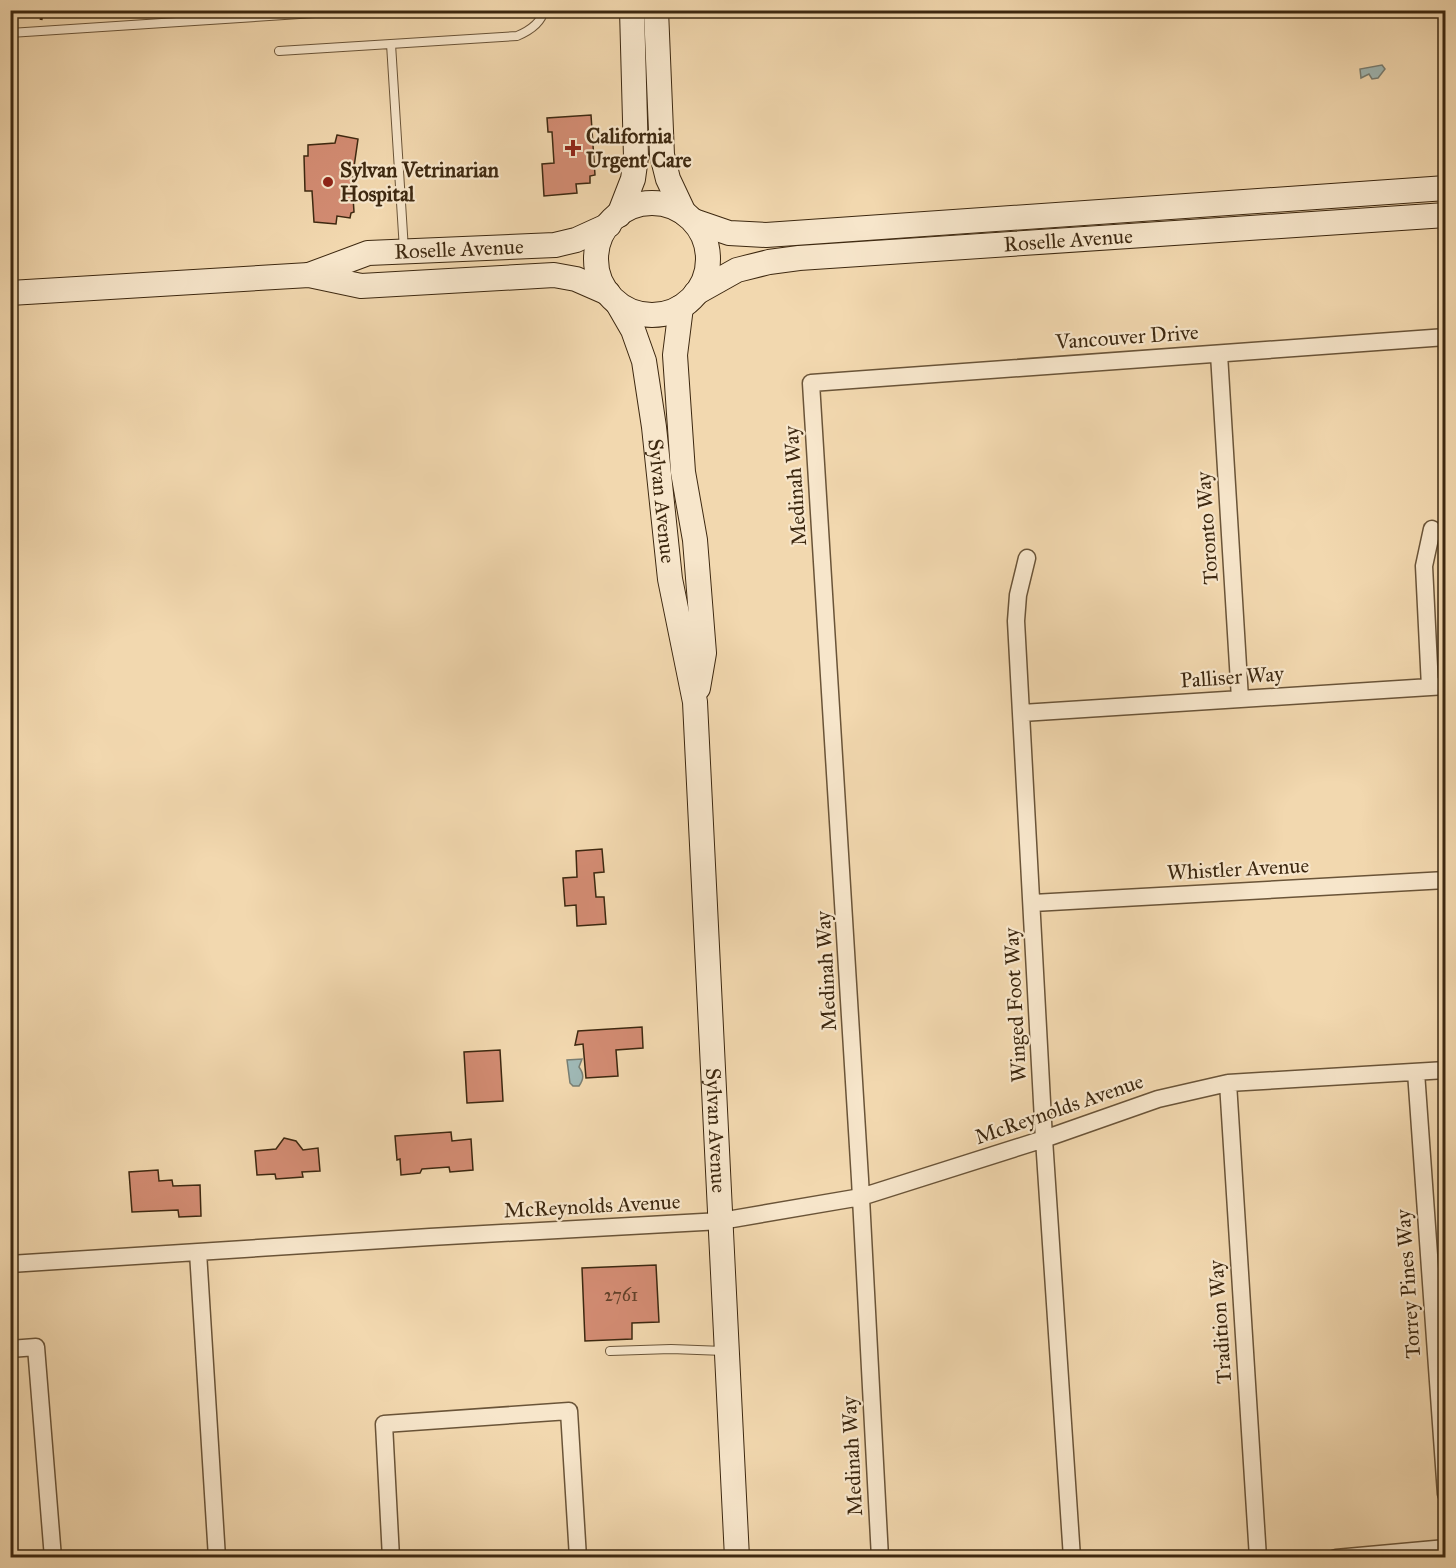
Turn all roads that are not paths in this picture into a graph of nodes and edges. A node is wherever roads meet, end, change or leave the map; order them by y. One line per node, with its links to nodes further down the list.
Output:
1 (361, 10): 5 (lane)
2 (544, 10): 6 (lane)
3 (632, 10): 11 (main road)
4 (656, 10): 10 (main road)
5 (10, 33)
6 (392, 44): 7 (lane); 12 (lane)
7 (279, 51)
8 (1446, 188): 10 (main road, Roselle Avenue)
9 (1446, 215): 16 (main road, Roselle Avenue)
10 (689, 217): 11 (main road); 16 (main road)
11 (614, 220): 12 (main road, Roselle Avenue); 15 (main road)
12 (405, 252): 13 (main road, Roselle Avenue)
13 (309, 274): 14 (main road, Roselle Avenue); 15 (main road, Roselle Avenue)
14 (10, 293)
15 (613, 298): 16 (main road); 24 (main road, Sylvan Avenue)
16 (688, 301): 24 (main road, Sylvan Avenue)
17 (1446, 337): 18 (street, Vancouver Drive)
18 (1219, 354): 19 (street, Vancouver Drive); 23 (street, Toronto Way)
19 (811, 383): 32 (street, Medinah Way)
20 (1432, 529): 22 (street)
21 (1027, 558): 25 (street, Winged Foot Way)
22 (1438, 686): 23 (street, Palliser Way)
23 (1240, 699): 25 (street, Palliser Way)
24 (695, 702): 33 (main road, Sylvan Avenue)
25 (1022, 714): 27 (street, Winged Foot Way)
26 (1446, 880): 27 (street, Whistler Avenue)
27 (1033, 903): 31 (street, Winged Foot Way)
28 (1446, 1070): 29 (street, McReynolds Avenue)
29 (1416, 1072): 30 (street, McReynolds Avenue); 36 (street, Torrey Pines Way)
30 (1228, 1083): 31 (street, McReynolds Avenue); 49 (street, Tradition Way)
31 (1044, 1139): 32 (street, McReynolds Avenue); 48 (street, Winged Foot Way)
32 (861, 1197): 33 (street, McReynolds Avenue); 47 (street, Medinah Way)
33 (721, 1221): 34 (street, McReynolds Avenue); 39 (main road, Sylvan Avenue)
34 (198, 1252): 35 (street, McReynolds Avenue); 43 (street)
35 (10, 1264)
36 (1438, 1268): 40 (street, Torrey Pines Way)
37 (10, 1349): 42 (street)
38 (610, 1351): 39 (lane)
39 (727, 1351): 46 (main road, Sylvan Avenue)
40 (1446, 1494)
41 (1446, 1548): 50 (street)
42 (53, 1557)
43 (217, 1557)
44 (391, 1557): 45 (street)
45 (578, 1557)
46 (737, 1557)
47 (880, 1557)
48 (1072, 1557)
49 (1258, 1557)
50 (1336, 1557)

